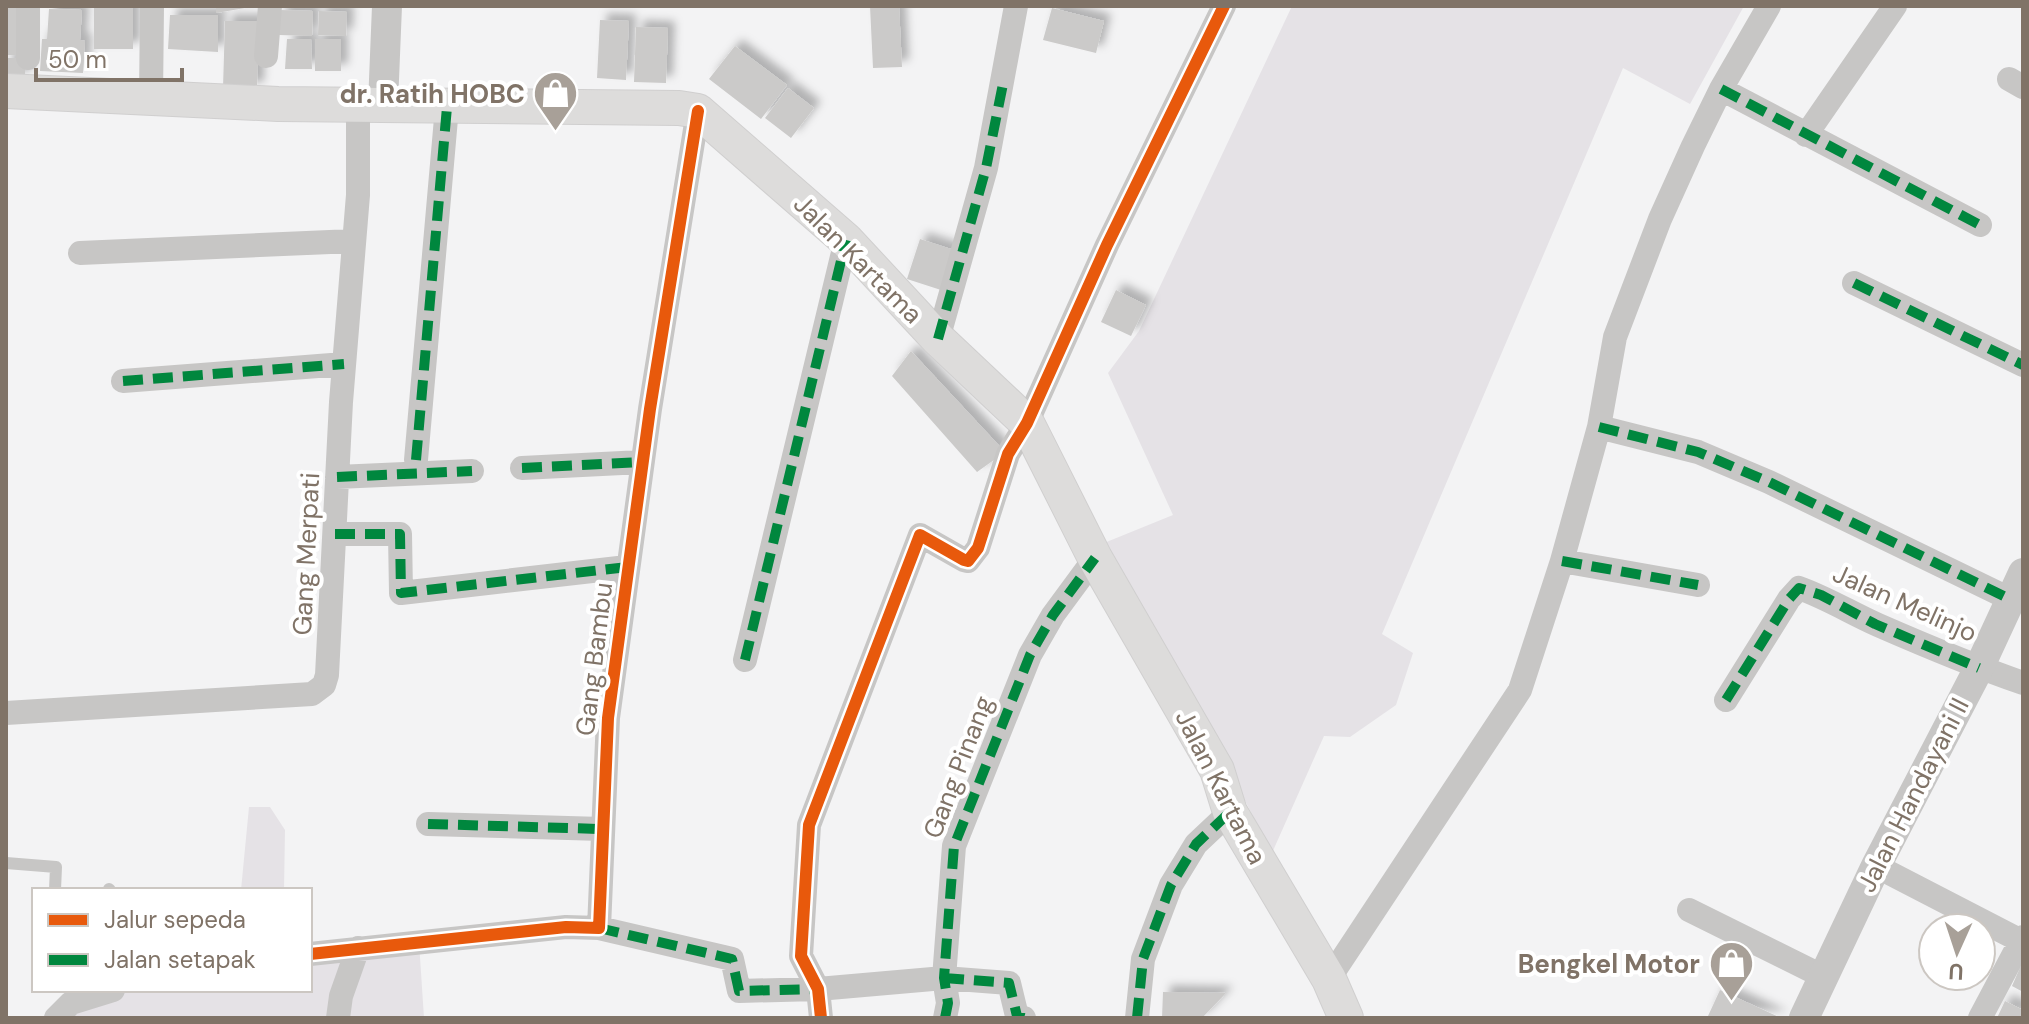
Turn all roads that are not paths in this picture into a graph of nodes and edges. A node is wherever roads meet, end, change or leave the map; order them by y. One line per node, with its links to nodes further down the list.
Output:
1 (28, 6): 10 (street)
2 (152, 6): 13 (street)
3 (270, 6): 9 (street)
4 (387, 6): 14 (street)
5 (1016, 6): 23 (street)
6 (1224, 6): 27 (street)
7 (1769, 6): 11 (street)
8 (1895, 6): 17 (street)
9 (266, 56)
10 (28, 58)
11 (1721, 89): 17 (street); 28 (street)
12 (6, 91): 13 (main road)
13 (151, 98): 14 (main road)
14 (370, 104): 15 (main road); 20 (street, Gang Merpati)
15 (447, 107): 16 (main road); 29 (street)
16 (698, 111): 19 (main road, Jalan Kartama); 30 (street, Gang Bambu)
17 (1806, 135): 18 (street)
18 (1980, 225)
19 (846, 240): 23 (main road, Jalan Kartama); 40 (street)
20 (353, 241): 21 (street); 24 (street, Gang Merpati)
21 (80, 253)
22 (1854, 283): 25 (street)
23 (938, 339): 27 (main road, Jalan Kartama)
24 (344, 364): 26 (street); 33 (street, Gang Merpati)
25 (2023, 365)
26 (123, 381)
27 (1027, 423): 35 (main road, Jalan Kartama); 59 (street)
28 (1599, 427): 36 (street); 39 (street)
29 (416, 460)
30 (642, 462): 31 (street); 37 (street, Gang Bambu)
31 (522, 468)
32 (472, 471): 33 (street)
33 (337, 477): 34 (street, Gang Merpati)
34 (335, 534): 37 (street); 44 (street, Gang Merpati)
35 (1095, 558): 45 (main road, Jalan Kartama); 57 (street, Gang Pinang)
36 (1562, 561): 38 (street); 58 (street)
37 (627, 567): 47 (street, Gang Bambu)
38 (1698, 585)
39 (2016, 586): 41 (street, Jalan Handayani II)
40 (745, 660)
41 (1979, 668): 42 (street, Jalan Melinjo); 43 (street, Jalan Melinjo); 49 (street, Jalan Handayani II)
42 (2023, 683)
43 (1726, 700)
44 (6, 713)
45 (1230, 812): 58 (main road, Jalan Kartama); 66 (street)
46 (428, 824): 47 (street)
47 (602, 829): 52 (street, Gang Bambu)
48 (6, 863): 50 (lane)
49 (1876, 866): 53 (street); 56 (street, Jalan Handayani II)
50 (55, 888)
51 (1689, 910): 56 (street)
52 (599, 928): 54 (street); 59 (street)
53 (2022, 940): 69 (street)
54 (358, 948): 55 (street); 62 (street)
55 (312, 954)
56 (1822, 976): 68 (street, Jalan Handayani II)
57 (944, 978): 59 (street); 64 (street, Gang Pinang); 65 (street)
58 (1329, 979): 67 (main road, Jalan Kartama)
59 (818, 989): 63 (street)
60 (106, 992): 61 (street)
61 (67, 1004)
62 (338, 1018)
63 (821, 1018)
64 (945, 1018)
65 (1024, 1018)
66 (1137, 1018)
67 (1346, 1018)
68 (1804, 1018)
69 (1980, 1018)

